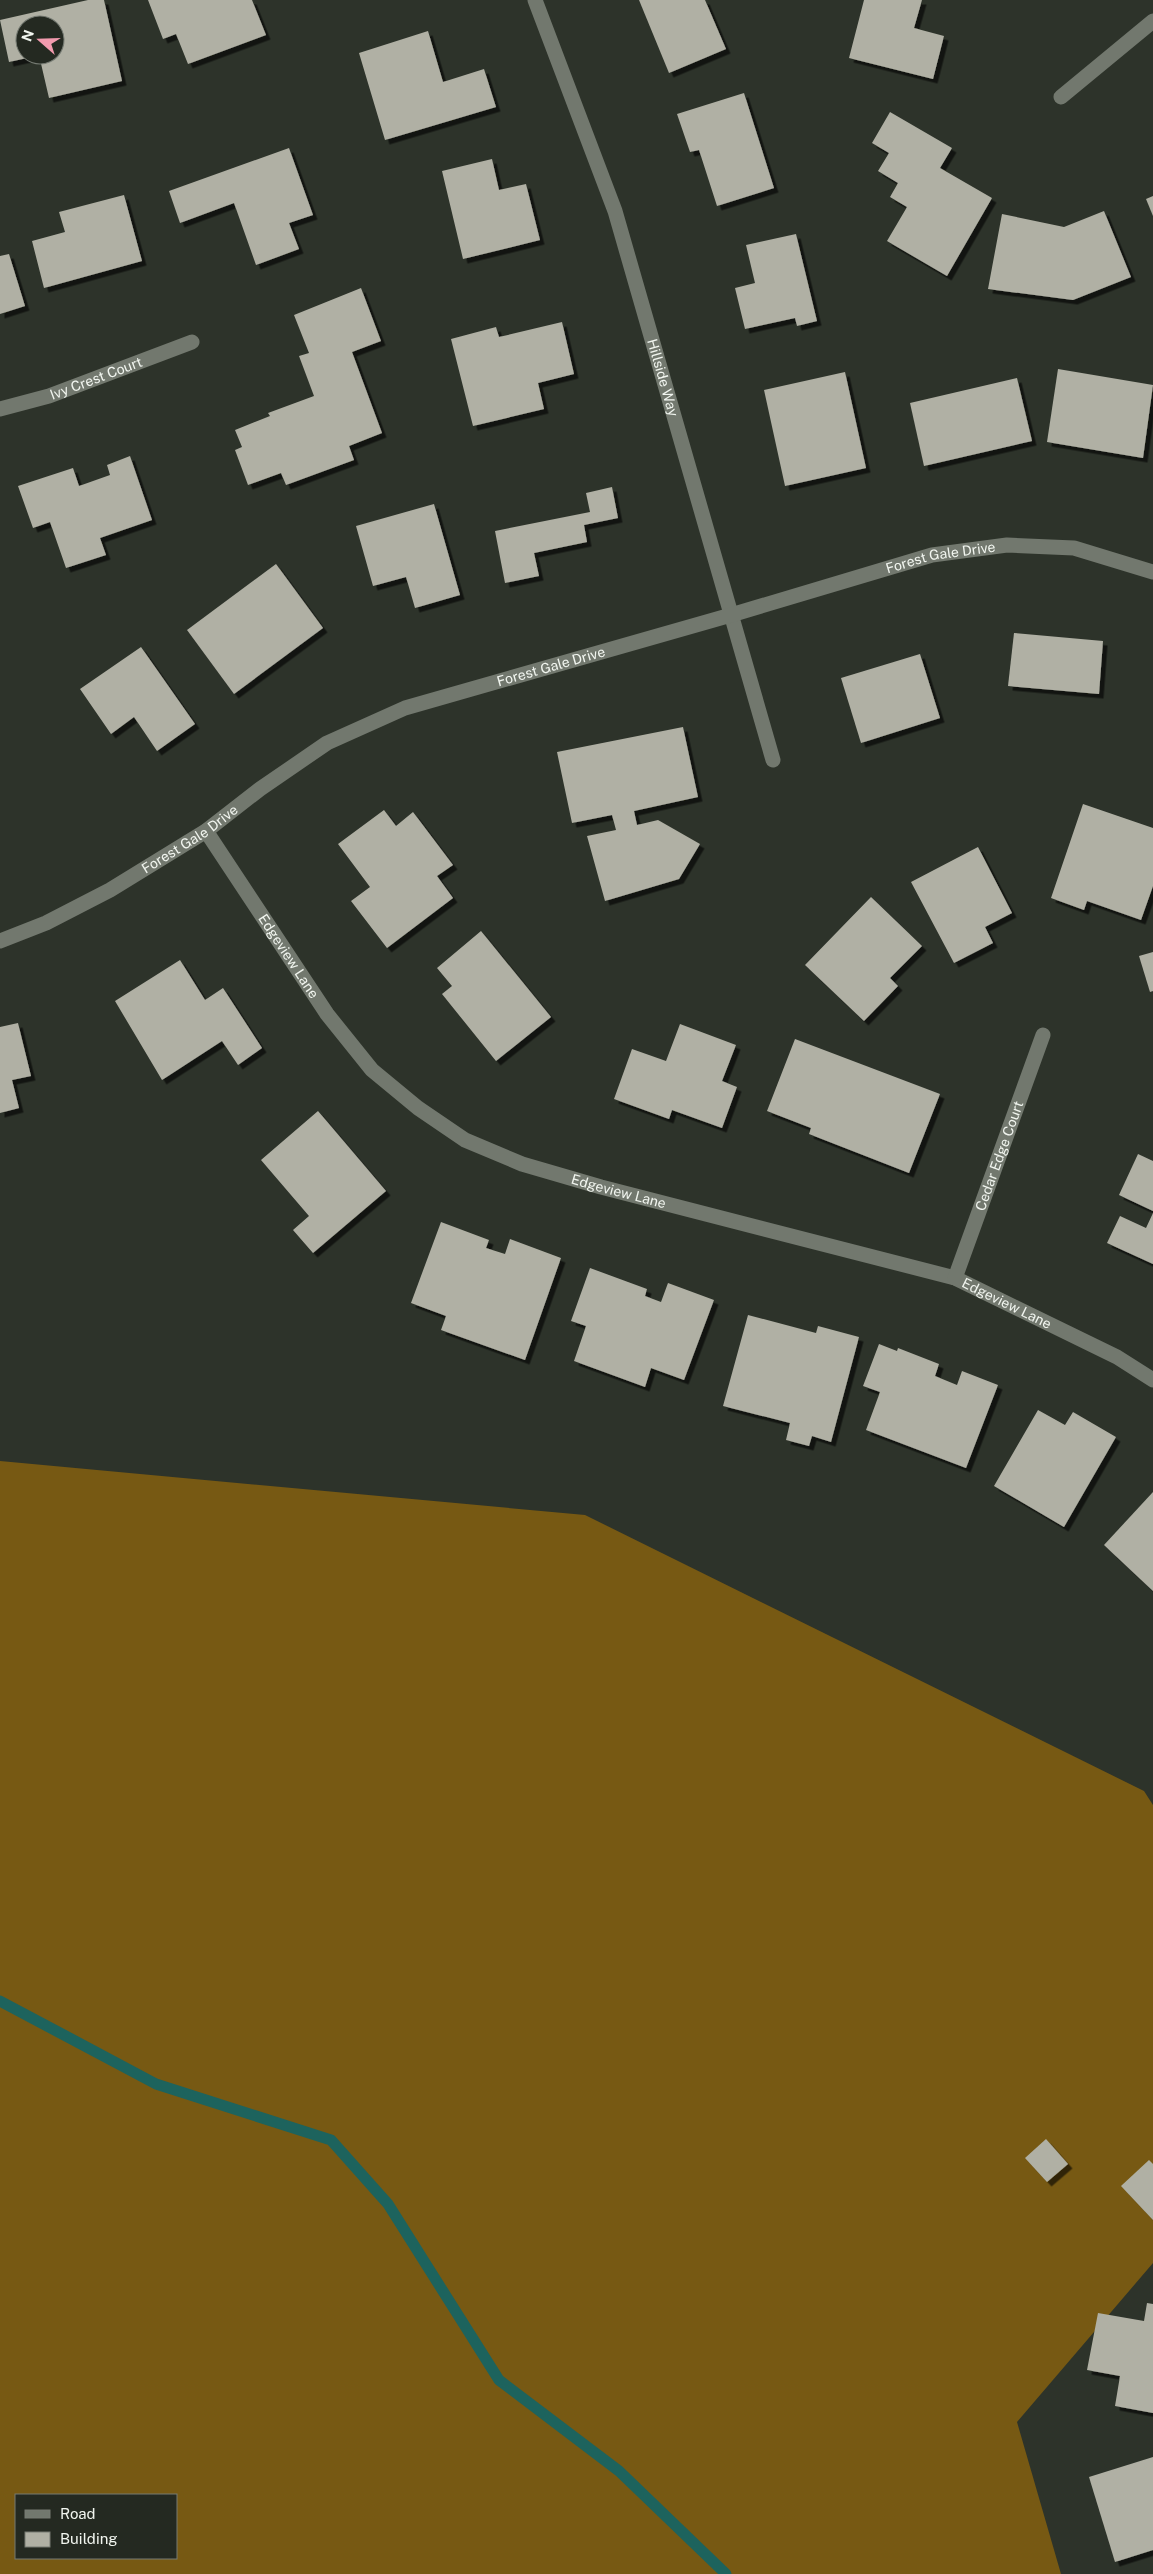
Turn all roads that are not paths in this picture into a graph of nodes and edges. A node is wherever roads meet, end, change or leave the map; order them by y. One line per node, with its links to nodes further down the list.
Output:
1 (535, 0): 7 (street, Hillside Way)
2 (1153, 21): 3 (street)
3 (1061, 97)
4 (192, 342): 5 (street, Ivy Crest Court)
5 (0, 409)
6 (1153, 572): 7 (street, Forest Gale Drive)
7 (731, 615): 8 (street, Hillside Way); 9 (street, Forest Gale Drive)
8 (773, 760)
9 (206, 831): 10 (street, Forest Gale Drive); 12 (street, Edgeview Lane)
10 (0, 941)
11 (1044, 1035): 12 (street, Cedar Edge Court)
12 (955, 1278): 13 (street, Edgeview Lane)
13 (1153, 1380)

